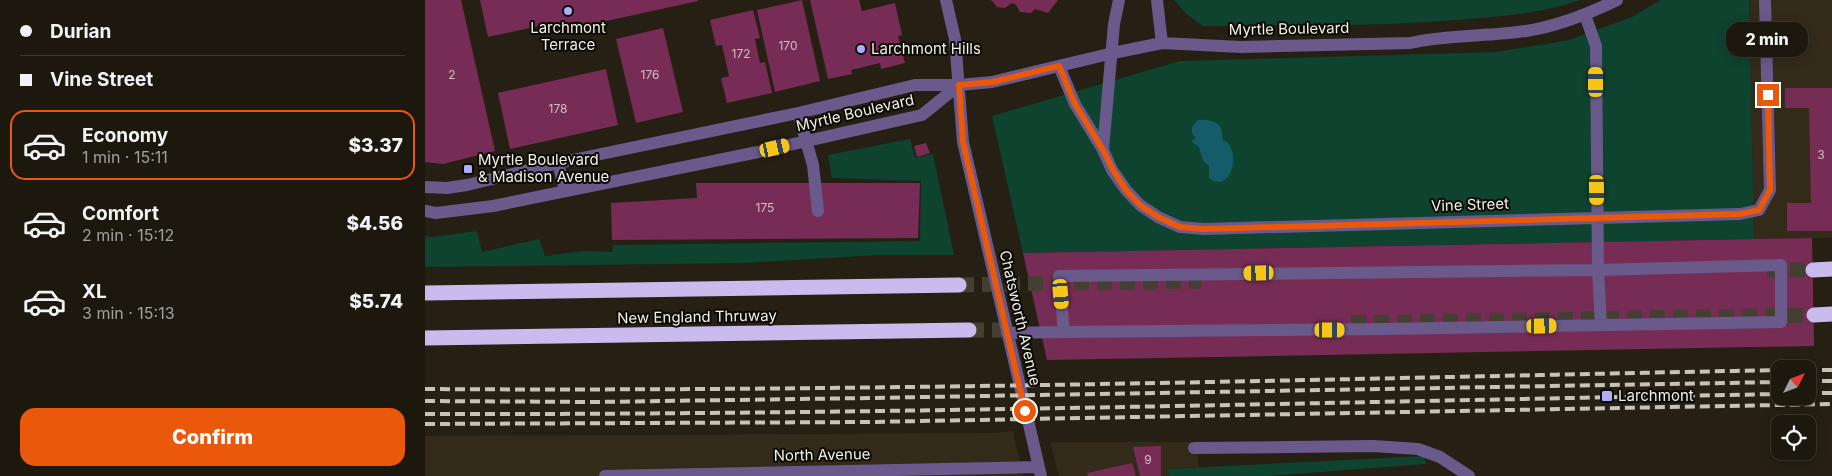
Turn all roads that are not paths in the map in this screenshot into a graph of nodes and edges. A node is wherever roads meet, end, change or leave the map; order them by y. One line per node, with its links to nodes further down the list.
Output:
1 (946, 0): 10 (street, Chatsworth Avenue)
2 (1119, 0): 8 (street)
3 (1157, 0): 7 (street)
4 (1617, 0): 6 (street, Myrtle Boulevard)
5 (1765, 0): 13 (street, Vine Street)
6 (1585, 15): 7 (street, Myrtle Boulevard); 20 (street)
7 (1162, 43): 8 (street, Myrtle Boulevard)
8 (1113, 53): 9 (street, Myrtle Boulevard); 13 (street)
9 (1059, 66): 10 (street, Myrtle Boulevard); 13 (street)
10 (959, 85): 11 (street, Myrtle Boulevard); 12 (street, Myrtle Boulevard); 28 (street, Chatsworth Avenue)
11 (798, 113): 12 (street); 14 (street, Myrtle Boulevard)
12 (807, 141): 16 (street, Myrtle Boulevard); 18 (street)
13 (1103, 150)
14 (558, 163): 15 (street, Myrtle Boulevard); 16 (street)
15 (425, 187)
16 (565, 190): 17 (street, Myrtle Boulevard)
17 (425, 211)
18 (818, 211)
19 (1832, 269): 21 (highway)
20 (1598, 270): 26 (street); 26 (street); 29 (street)
21 (1813, 270)
22 (959, 285): 23 (highway, New England Thruway)
23 (425, 293)
24 (1814, 314): 25 (highway)
25 (1832, 314)
26 (1601, 325): 29 (street)
27 (969, 330): 30 (highway, New England Thruway)
28 (1007, 332): 29 (street); 32 (street, Chatsworth Avenue)
29 (1064, 332)
30 (425, 338)
31 (1194, 448): 35 (street)
32 (1040, 472): 34 (street, North Avenue)
33 (605, 476): 34 (street, North Avenue)
34 (624, 476)
35 (1469, 476)

